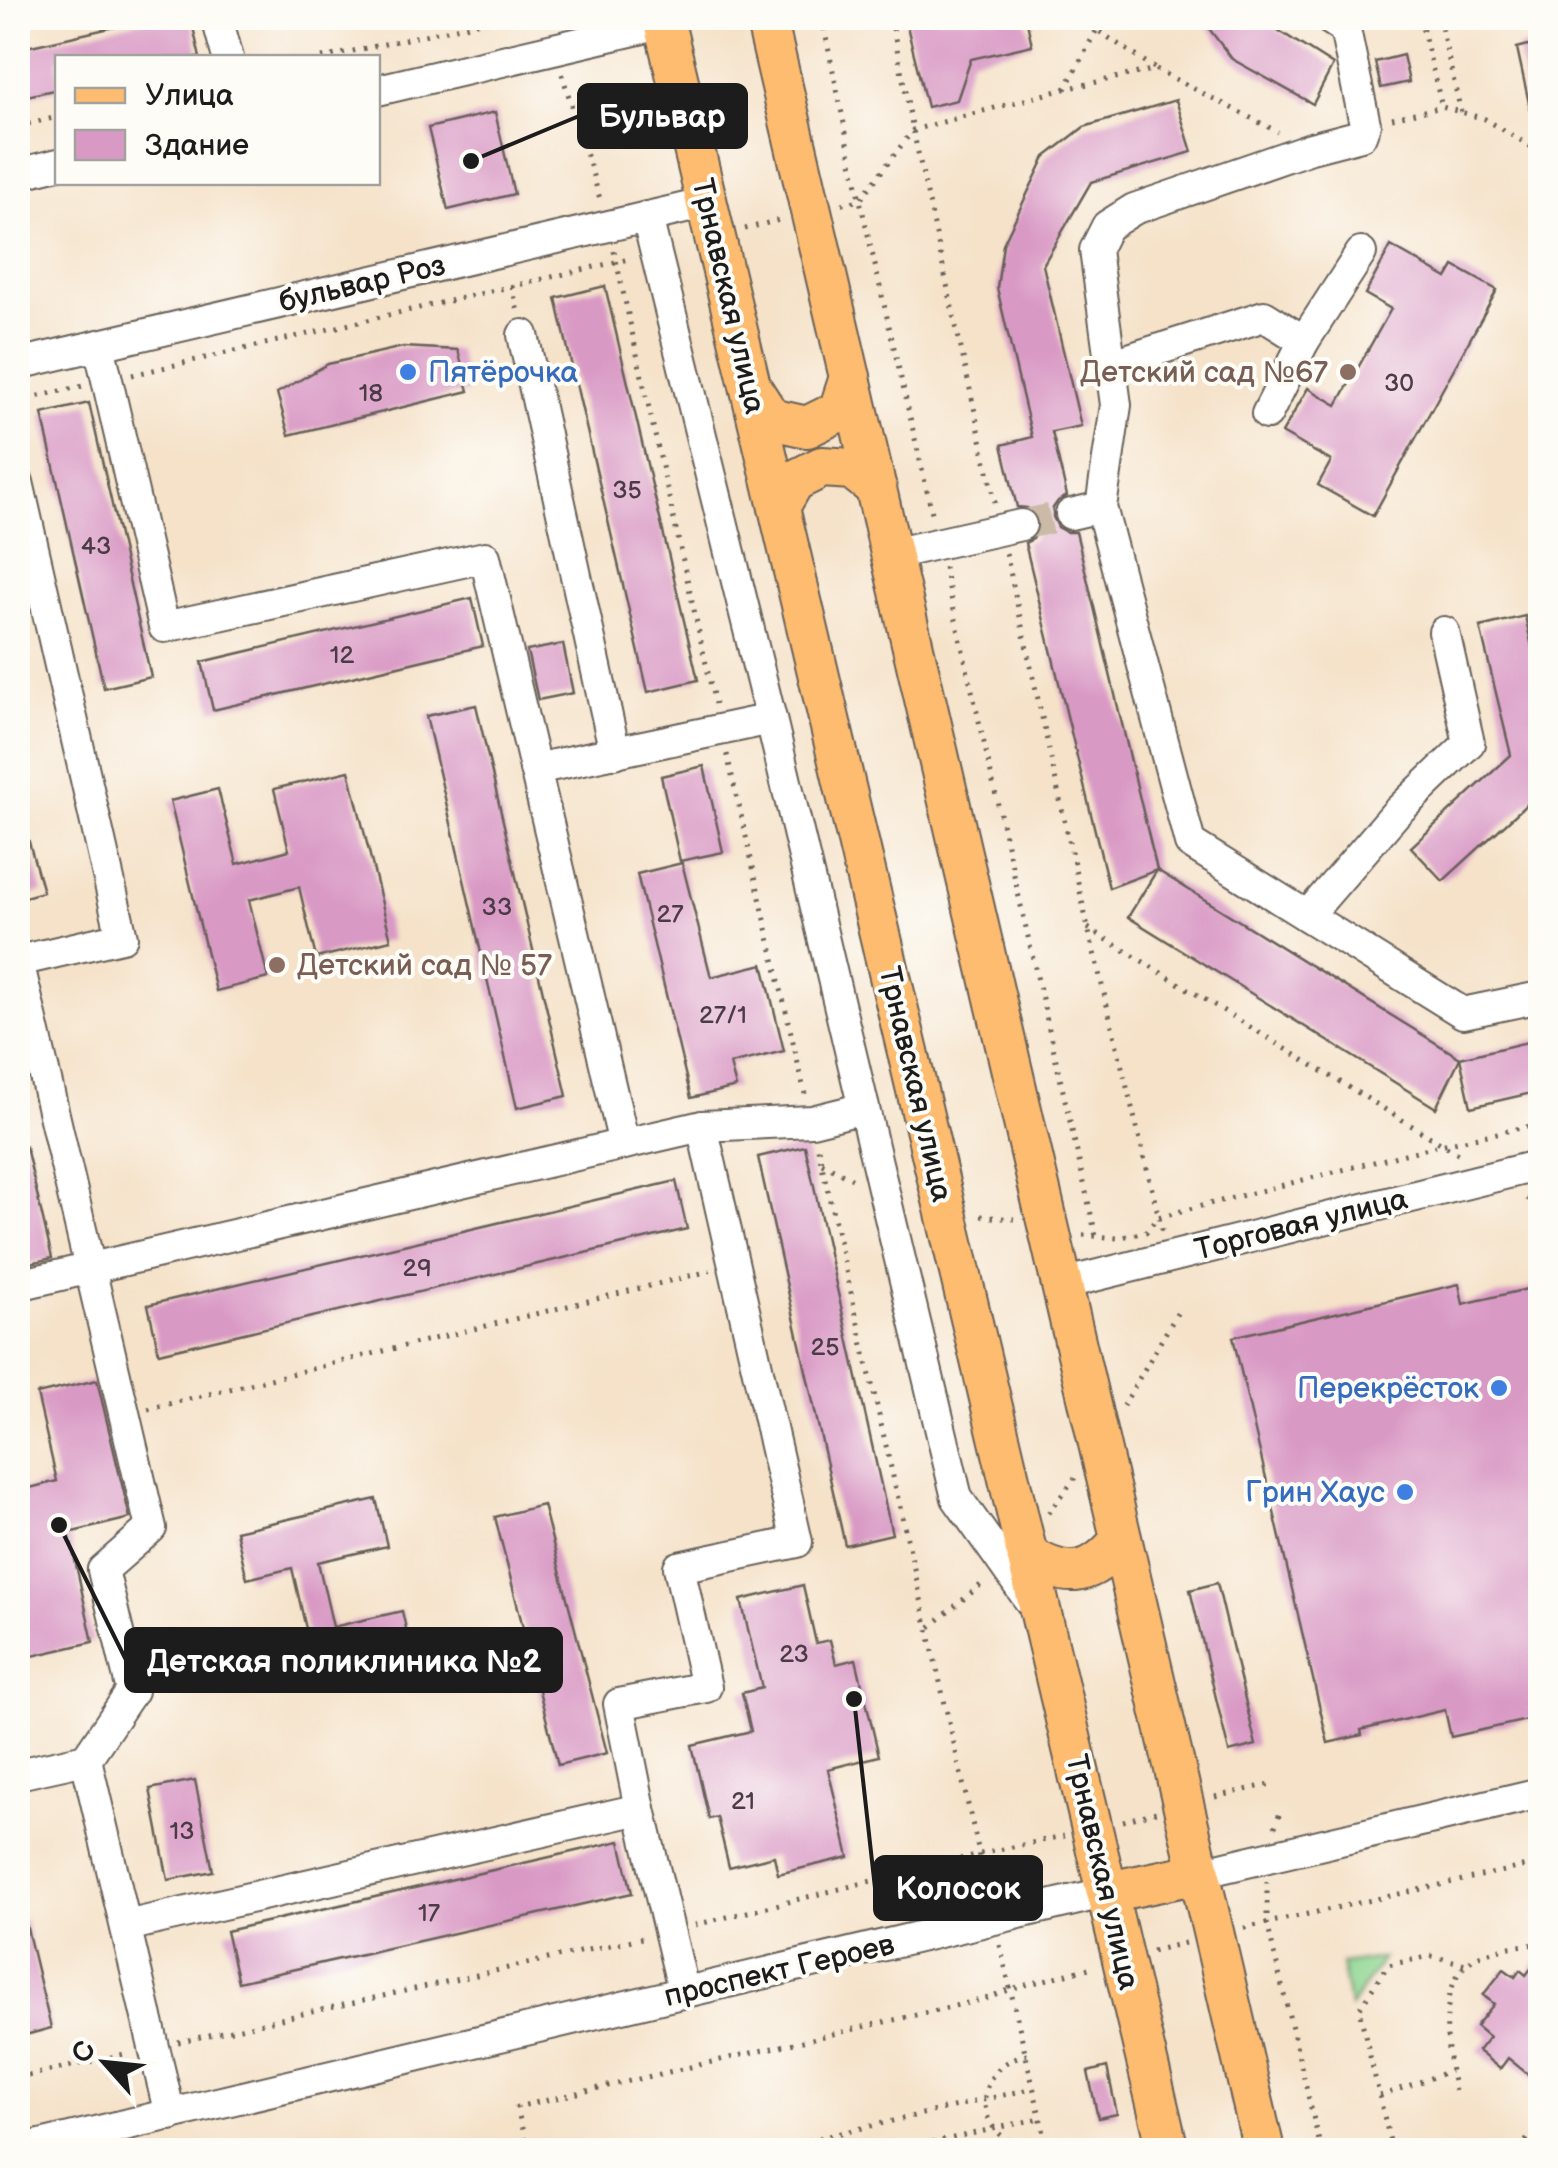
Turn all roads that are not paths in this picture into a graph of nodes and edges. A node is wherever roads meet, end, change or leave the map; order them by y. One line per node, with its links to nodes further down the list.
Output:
1 (217, 18): 5 (street)
2 (766, 18): 17 (main road)
3 (1328, 18): 16 (street)
4 (664, 20): 6 (street); 10 (main road, Трнавская улица)
5 (227, 55)
6 (380, 90)
7 (55, 165): 8 (street)
8 (18, 174)
9 (647, 217): 10 (street, бульвар Роз); 14 (street, бульвар Роз); 26 (street)
10 (711, 220): 18 (main road, Трнавская улица)
11 (1361, 252): 13 (street)
12 (523, 335): 27 (street)
13 (1304, 341): 16 (street); 19 (street)
14 (99, 345): 15 (street, бульвар Роз); 28 (street)
15 (18, 364)
16 (1110, 365): 29 (street)
17 (850, 377): 18 (main road); 21 (main road)
18 (751, 388): 22 (main road, Трнавская улица)
19 (1267, 414)
20 (18, 482): 35 (street)
21 (876, 488): 22 (main road); 24 (main road)
22 (780, 507): 39 (main road, Трнавская улица)
23 (1011, 527): 24 (street)
24 (892, 554): 36 (main road)
25 (1444, 632): 29 (street)
26 (771, 720): 27 (street); 31 (street)
27 (614, 753): 28 (street)
28 (536, 769): 33 (street)
29 (1307, 916): 30 (street)
30 (1540, 997)
31 (864, 1108): 32 (street); 39 (street)
32 (702, 1126): 33 (street); 43 (street)
33 (624, 1144): 35 (street)
34 (1540, 1164): 36 (street, Торговая улица)
35 (92, 1268): 37 (street); 40 (street)
36 (1062, 1284): 38 (main road)
37 (18, 1285)
38 (1121, 1540): 39 (main road); 44 (main road)
39 (1019, 1554): 45 (main road, Трнавская улица)
40 (86, 1759): 41 (street); 46 (street)
41 (18, 1774)
42 (1540, 1793): 44 (street, проспект Героев)
43 (640, 1809): 46 (street); 47 (street)
44 (1200, 1873): 45 (main road, проспект Героев); 51 (main road)
45 (1108, 1892): 47 (street, проспект Героев); 50 (main road, Трнавская улица)
46 (126, 1926): 48 (street)
47 (684, 1993): 48 (street, проспект Героев)
48 (170, 2115): 49 (street, проспект Героев)
49 (19, 2150)
50 (1168, 2150)
51 (1264, 2150)

